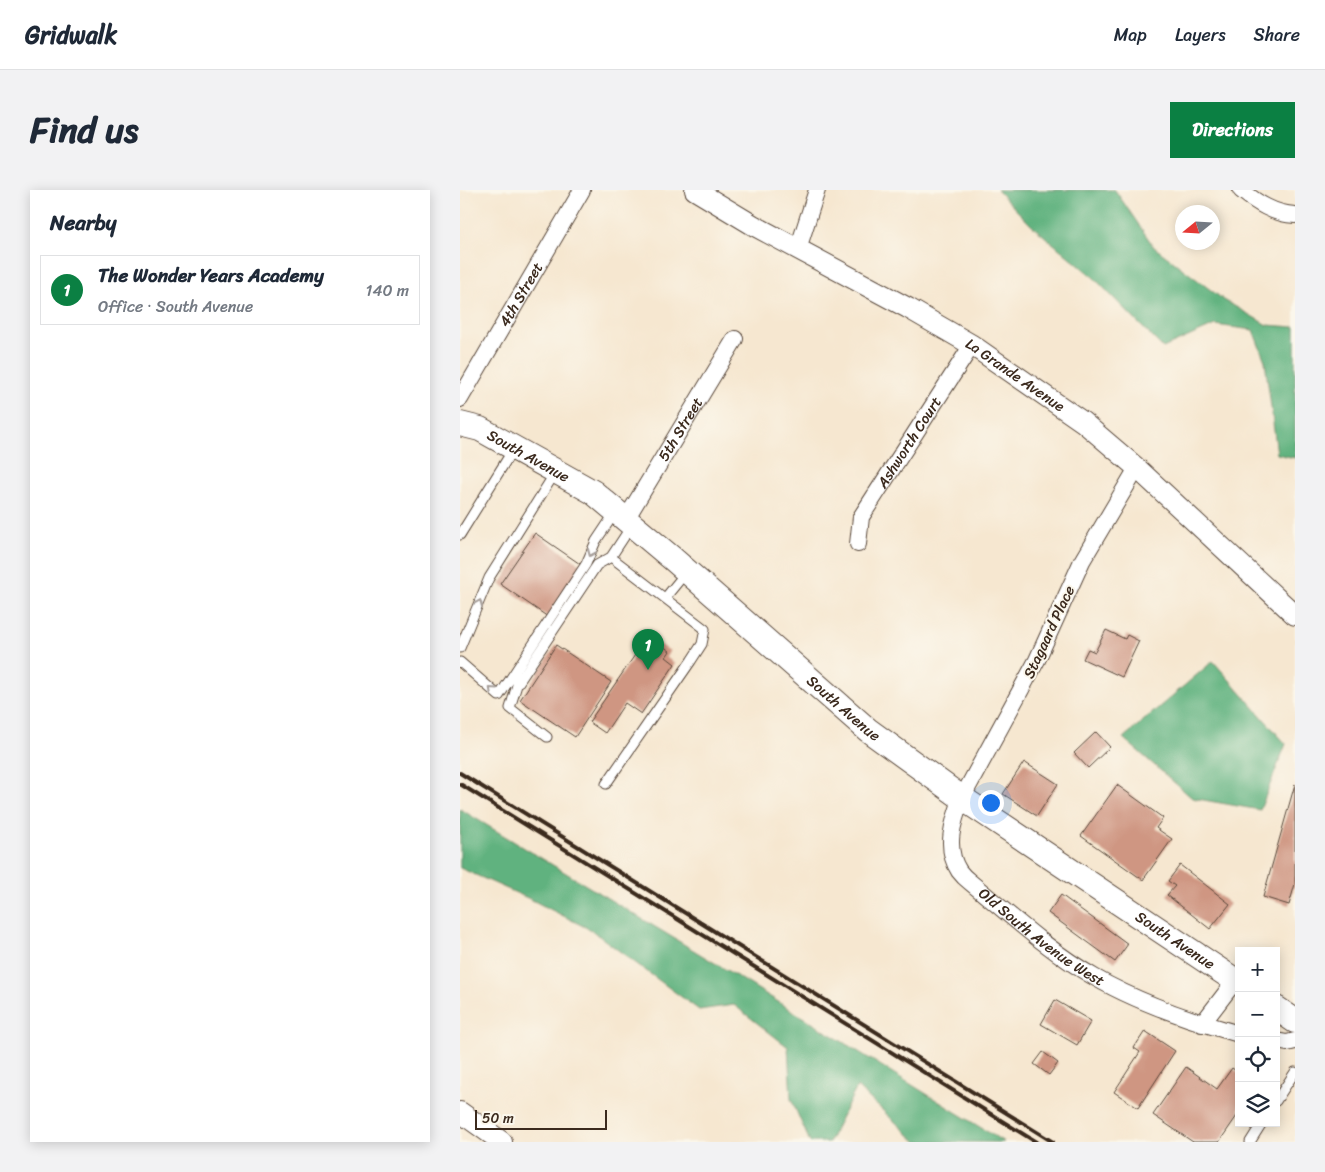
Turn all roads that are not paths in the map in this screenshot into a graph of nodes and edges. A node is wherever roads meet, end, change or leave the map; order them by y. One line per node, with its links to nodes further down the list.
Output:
1 (582, 190): 9 (street, 4th Street)
2 (695, 190): 6 (street, La Grande Avenue)
3 (817, 190): 6 (street)
4 (1241, 190): 5 (street)
5 (1295, 215)
6 (798, 249): 8 (street, La Grande Avenue)
7 (735, 339): 14 (street, 5th Street)
8 (972, 345): 12 (street, La Grande Avenue); 16 (street, Ashworth Court)
9 (460, 399)
10 (460, 424): 11 (main road, South Avenue)
11 (514, 448): 13 (main road, South Avenue); 15 (lane)
12 (1137, 468): 20 (street, La Grande Avenue); 25 (street, Stagaard Place)
13 (556, 472): 14 (main road, South Avenue); 21 (lane, one-way to 13)
14 (624, 518): 17 (lane); 18 (main road, South Avenue); 22 (lane, one-way to 22)
15 (460, 535)
16 (858, 544)
17 (611, 556): 19 (lane); 23 (lane)
18 (687, 571): 19 (lane); 25 (main road, South Avenue)
19 (665, 598): 24 (lane)
20 (1295, 615)
21 (460, 648)
22 (460, 662)
23 (547, 737)
24 (606, 784)
25 (962, 798): 26 (main road, South Avenue); 30 (street, Old South Avenue West)
26 (1235, 981)
27 (1235, 984): 30 (street)
28 (1280, 1011): 29 (main road)
29 (1295, 1021)
30 (1202, 1024): 31 (street, Old South Avenue West)
31 (1235, 1033)
32 (1295, 1041): 33 (street)
33 (1280, 1042)
34 (1295, 1072): 35 (lane)
35 (1280, 1095)
36 (460, 1112): 38 (street)
37 (1259, 1127): 39 (lane)
38 (502, 1142)
39 (1250, 1142)

